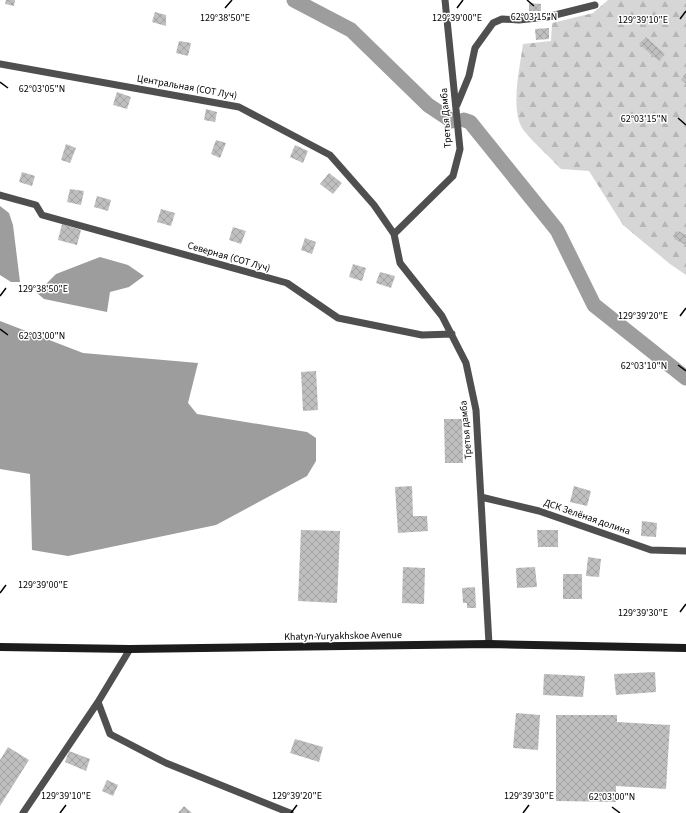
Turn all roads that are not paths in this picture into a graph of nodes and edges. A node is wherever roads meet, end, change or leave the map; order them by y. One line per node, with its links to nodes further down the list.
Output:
1 (445, 0): 4 (street, Третья Дамба)
2 (595, 5): 4 (street)
3 (0, 64): 6 (street, Центральная (СОТ Луч))
4 (456, 106): 6 (street, Третья Дамба)
5 (0, 195): 7 (street, Северная (СОТ Луч))
6 (394, 234): 7 (street, Третья дамба)
7 (452, 334): 8 (street, Третья дамба)
8 (481, 497): 9 (street, ДСК Зелёная долина); 10 (street, Третья дамба)
9 (686, 551)
10 (490, 644): 12 (main road, Khatyn-Yuryakhskoe Avenue); 13 (main road, Khatyn-Yuryakhskoe Avenue)
11 (0, 647): 13 (main road, Khatyn-Yuryakhskoe Avenue)
12 (686, 648)
13 (130, 649): 14 (street)
14 (98, 702): 15 (street); 16 (street)
15 (23, 813)
16 (290, 813)

